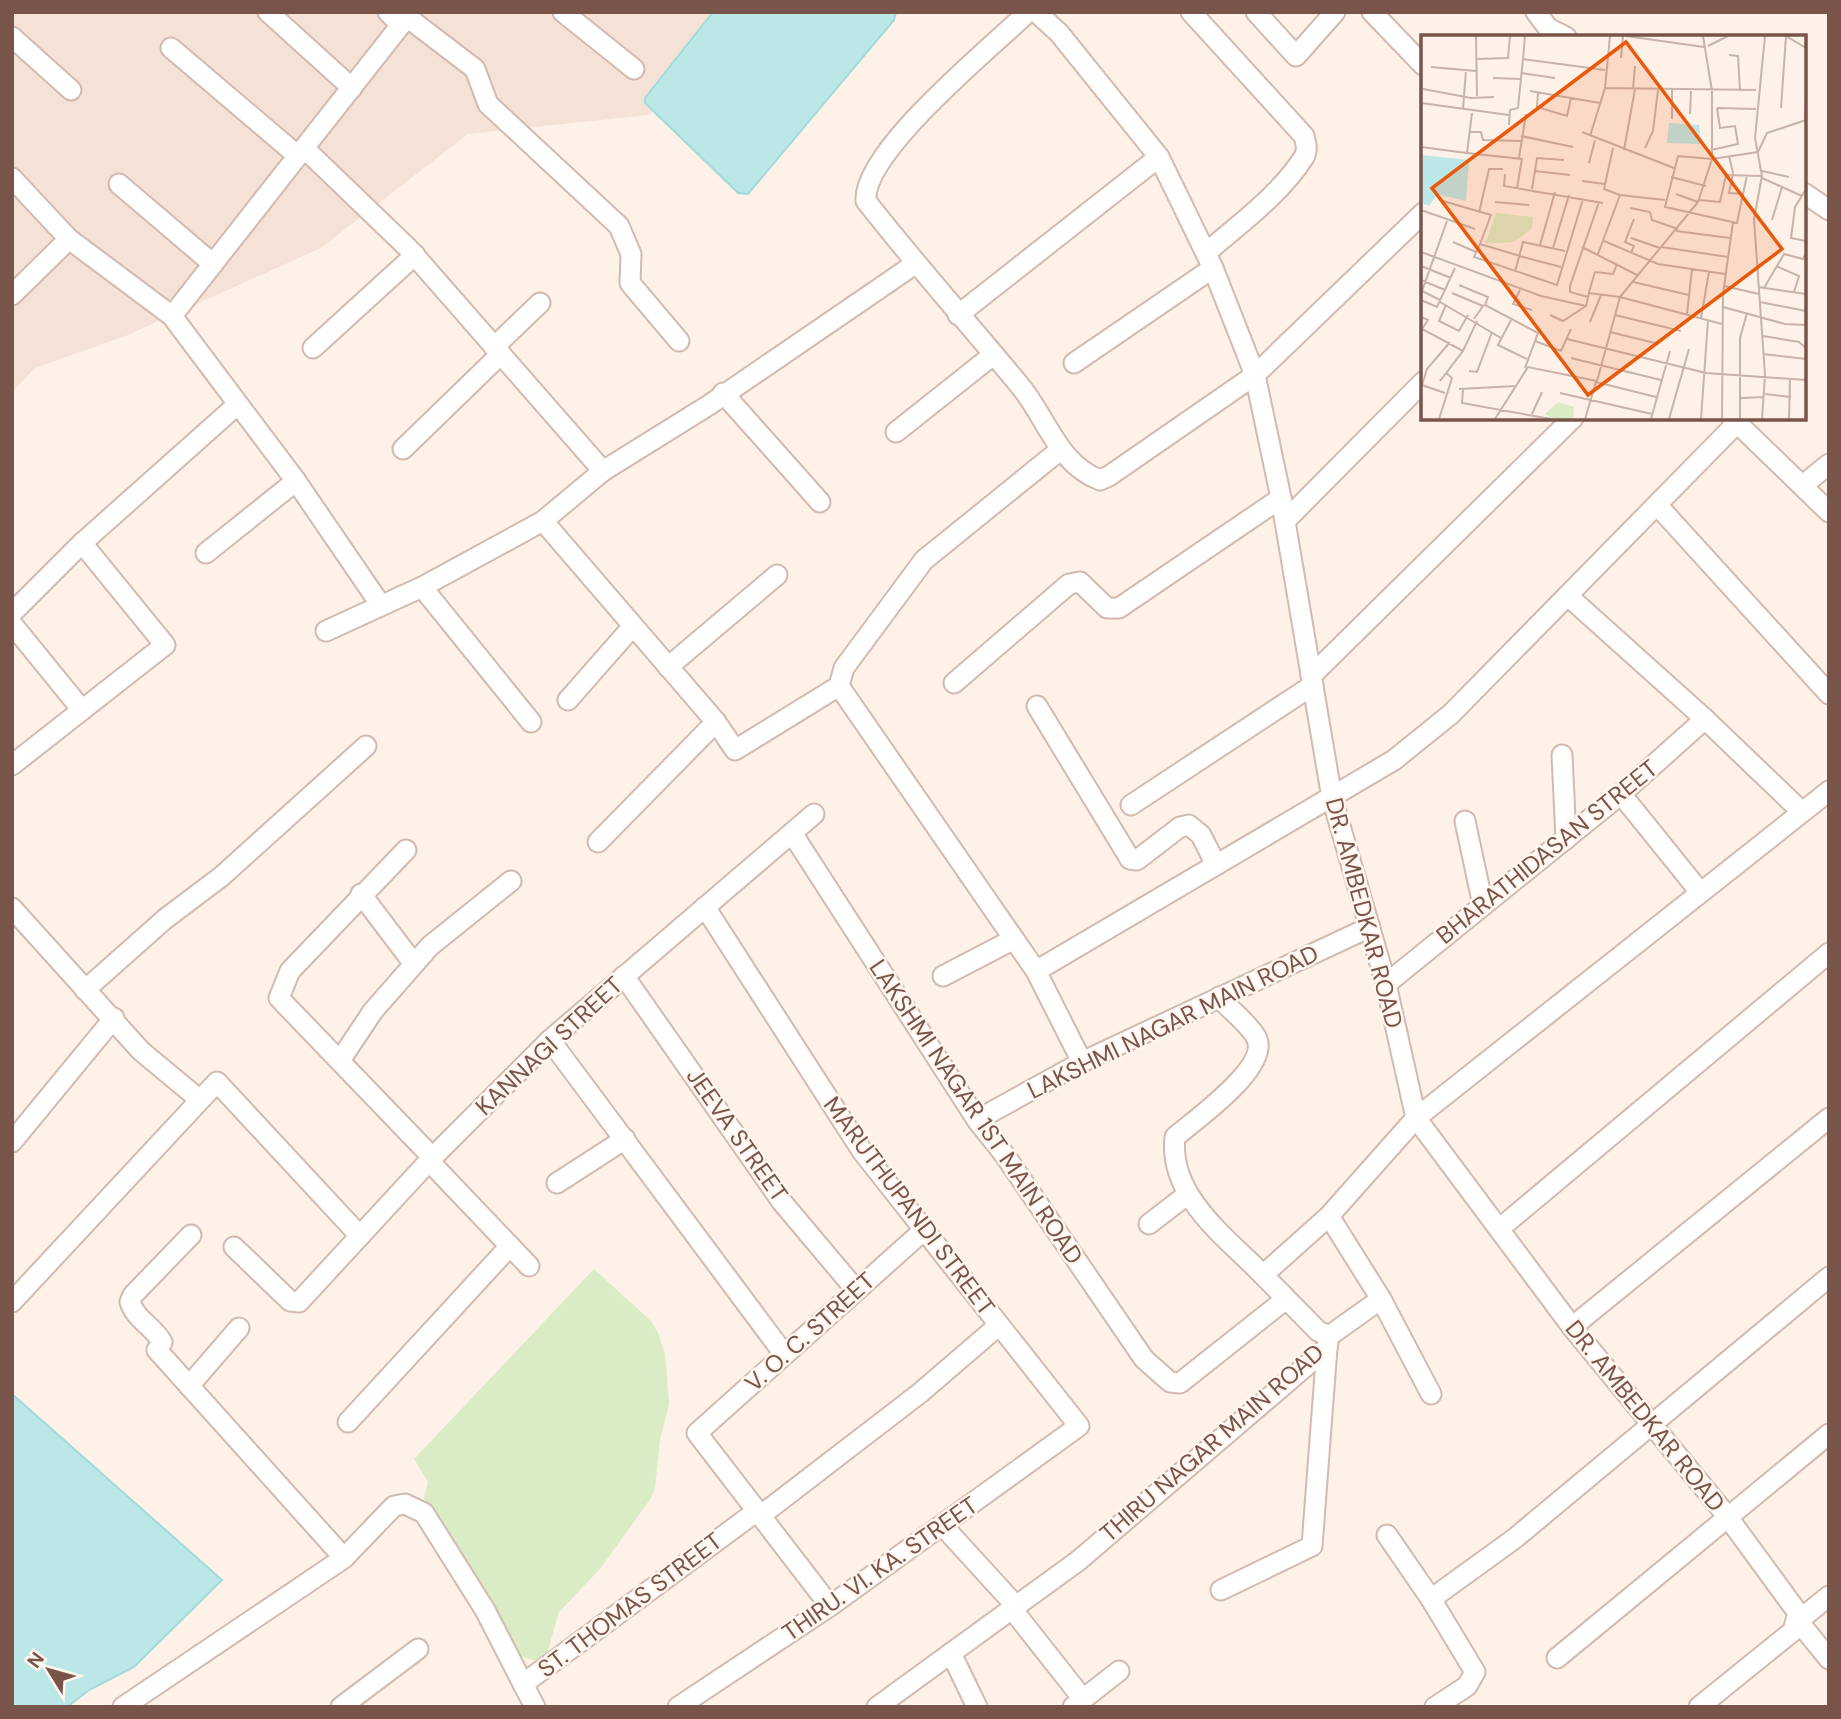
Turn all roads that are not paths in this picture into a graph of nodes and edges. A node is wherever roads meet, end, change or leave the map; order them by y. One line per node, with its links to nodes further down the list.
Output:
1 (268, 12): 16 (street)
2 (563, 12): 15 (street)
3 (1028, 12): 29 (street)
4 (1036, 12): 19 (street, DR. AMBEDKAR ROAD)
5 (1191, 12): 27 (street)
6 (1256, 12): 7 (street)
7 (1335, 12)
8 (1372, 12): 14 (street)
9 (1536, 12): 11 (street)
10 (402, 17): 16 (street); 34 (street)
11 (1562, 35)
12 (12, 37): 17 (street)
13 (171, 48): 18 (street)
14 (1421, 63)
15 (634, 69)
16 (352, 88): 18 (street)
17 (71, 90)
18 (301, 152): 26 (street); 28 (street)
19 (1159, 157): 27 (street, DR. AMBEDKAR ROAD); 32 (street)
20 (12, 178): 25 (street)
21 (119, 184): 28 (street)
22 (1806, 194): 23 (street)
23 (1829, 210)
24 (1421, 215): 39 (street)
25 (69, 239): 30 (street); 33 (street)
26 (415, 256): 35 (street); 36 (street)
27 (1210, 261): 38 (street); 39 (street, DR. AMBEDKAR ROAD)
28 (213, 264): 33 (street)
29 (915, 264): 32 (street); 41 (street)
30 (12, 295)
31 (540, 303): 36 (street)
32 (958, 315): 37 (street)
33 (172, 316): 42 (street)
34 (678, 341)
35 (313, 348)
36 (498, 350): 46 (street); 49 (street)
37 (993, 355): 45 (street); 47 (street)
38 (1074, 363)
39 (1255, 375): 47 (street); 52 (street, DR. AMBEDKAR ROAD)
40 (1421, 384): 57 (street)
41 (723, 393): 49 (street); 53 (street)
42 (237, 405): 50 (street); 58 (street)
43 (1571, 420): 69 (street)
44 (1734, 421): 51 (street); 54 (street)
45 (896, 432)
46 (403, 449)
47 (1060, 450): 71 (street)
48 (1829, 464): 51 (street)
49 (603, 471): 56 (street)
50 (296, 481): 59 (street); 63 (street)
51 (1803, 485): 55 (street)
52 (1281, 498): 57 (street, DR. AMBEDKAR ROAD); 70 (street)
53 (820, 502)
54 (1658, 506): 62 (street); 72 (street)
55 (1829, 512)
56 (542, 521): 61 (street); 66 (street)
57 (1284, 521): 69 (street, DR. AMBEDKAR ROAD)
58 (82, 543): 64 (street); 75 (street)
59 (206, 553)
60 (776, 575): 68 (street)
61 (422, 587): 63 (street); 77 (street)
62 (1568, 596): 76 (street); 84 (street)
63 (380, 604): 67 (street)
64 (12, 613)
65 (12, 624): 75 (street)
66 (633, 626): 68 (street); 73 (street)
67 (326, 631)
68 (668, 667): 78 (street)
69 (1312, 680): 84 (street, DR. AMBEDKAR ROAD); 85 (street)
70 (954, 684)
71 (839, 686): 78 (street); 101 (street)
72 (1829, 694)
73 (568, 700)
74 (1037, 706): 93 (street)
75 (82, 710): 81 (street)
76 (1705, 719): 83 (street, BHARATHIDASAN STREET); 86 (street)
77 (531, 722)
78 (716, 722): 91 (street)
79 (366, 746): 108 (street)
80 (1563, 755): 90 (street)
81 (12, 765)
82 (1829, 792): 86 (street)
83 (1621, 794): 90 (street, BHARATHIDASAN STREET); 95 (street)
84 (1332, 798): 93 (street); 100 (street, DR. AMBEDKAR ROAD)
85 (1131, 806)
86 (1802, 812): 95 (street)
87 (814, 814): 89 (street, KANNAGI STREET)
88 (1465, 821): 97 (street)
89 (792, 833): 98 (street, KANNAGI STREET); 117 (street, LAKSHMI NAGAR 1ST MAIN ROAD)
90 (1566, 839): 97 (street, BHARATHIDASAN STREET)
91 (598, 842)
92 (406, 850): 96 (street)
93 (1216, 865): 104 (street)
94 (511, 881): 103 (street)
95 (1700, 892): 115 (street)
96 (361, 894): 103 (street); 112 (street)
97 (1483, 905): 107 (street, BHARATHIDASAN STREET)
98 (705, 907): 105 (street, KANNAGI STREET); 126 (street, MARUTHUPANDI STREET)
99 (12, 908): 108 (street)
100 (1370, 927): 107 (street, DR. AMBEDKAR ROAD); 109 (street, LAKSHMI NAGAR MAIN ROAD)
101 (1014, 939): 104 (street); 106 (street)
102 (1829, 953): 125 (street)
103 (414, 964): 112 (street)
104 (1036, 971): 113 (street)
105 (624, 976): 111 (street, KANNAGI STREET); 134 (street, JEEVA STREET)
106 (943, 976)
107 (1386, 984): 115 (street, DR. AMBEDKAR ROAD)
108 (85, 990): 110 (street)
109 (1219, 997): 113 (street, LAKSHMI NAGAR MAIN ROAD); 122 (street, THIRU NAGAR MAIN ROAD)
110 (114, 1018): 114 (street); 119 (street)
111 (550, 1040): 118 (street); 120 (street, KANNAGI STREET)
112 (341, 1059): 120 (street)
113 (1082, 1062): 117 (street, LAKSHMI NAGAR MAIN ROAD)
114 (201, 1100): 128 (street); 137 (street)
115 (1416, 1118): 123 (street); 125 (street, DR. AMBEDKAR ROAD)
116 (1829, 1118): 139 (street)
117 (976, 1120): 136 (street, LAKSHMI NAGAR 1ST MAIN ROAD)
118 (625, 1139): 121 (street); 142 (street)
119 (12, 1142)
120 (431, 1159): 128 (street, KANNAGI STREET); 129 (street)
121 (556, 1182)
122 (1188, 1194): 124 (street); 132 (street, THIRU NAGAR MAIN ROAD)
123 (1329, 1216): 132 (street); 135 (street)
124 (1149, 1224)
125 (1499, 1228): 139 (street, DR. AMBEDKAR ROAD)
126 (923, 1231): 134 (street, V. O. C. STREET); 138 (street, MARUTHUPANDI STREET)
127 (191, 1235): 143 (street)
128 (360, 1236): 130 (street, KANNAGI STREET)
129 (510, 1246): 131 (street); 145 (street)
130 (233, 1247)
131 (529, 1266)
132 (1263, 1275): 136 (street, THIRU NAGAR MAIN ROAD)
133 (1829, 1277): 146 (street)
134 (856, 1290): 142 (street, V. O. C. STREET)
135 (1381, 1299): 141 (street); 144 (street)
136 (1286, 1300): 141 (street, THIRU NAGAR MAIN ROAD)
137 (12, 1302)
138 (998, 1326): 147 (street, MARUTHUPANDI STREET); 149 (street, ST. THOMAS STREET)
139 (1572, 1327): 146 (street, DR. AMBEDKAR ROAD)
140 (239, 1328): 143 (street)
141 (1328, 1342): 154 (street); 158 (street, THIRU NAGAR MAIN ROAD)
142 (784, 1354): 149 (street, V. O. C. STREET)
143 (189, 1386): 153 (street)
144 (1431, 1394)
145 (348, 1422)
146 (1650, 1424): 150 (street, DR. AMBEDKAR ROAD); 156 (street)
147 (1079, 1426): 151 (street, THIRU. VI. KA. STREET)
148 (1829, 1434): 150 (street)
149 (759, 1514): 157 (street); 165 (street, ST. THOMAS STREET)
150 (1727, 1516): 159 (street, DR. AMBEDKAR ROAD); 162 (street)
151 (943, 1526): 157 (street, THIRU. VI. KA. STREET); 158 (street)
152 (1387, 1535): 156 (street)
153 (344, 1558): 165 (street); 167 (street)
154 (1221, 1590)
155 (1829, 1596): 159 (street)
156 (1431, 1599): 173 (street)
157 (830, 1606): 170 (street, THIRU. VI. KA. STREET)
158 (1014, 1607): 161 (street, THIRU NAGAR MAIN ROAD); 166 (street)
159 (1798, 1621): 163 (street, DR. AMBEDKAR ROAD); 174 (street)
160 (418, 1649): 168 (street)
161 (951, 1653): 171 (street, THIRU NAGAR MAIN ROAD); 172 (street)
162 (1557, 1658)
163 (1829, 1658)
164 (1119, 1671): 166 (street)
165 (523, 1684): 169 (street, ST. THOMAS STREET)
166 (1078, 1703)
167 (123, 1707)
168 (341, 1707)
169 (535, 1707)
170 (678, 1707)
171 (877, 1707)
172 (977, 1707)
173 (1435, 1707)
174 (1699, 1707)

